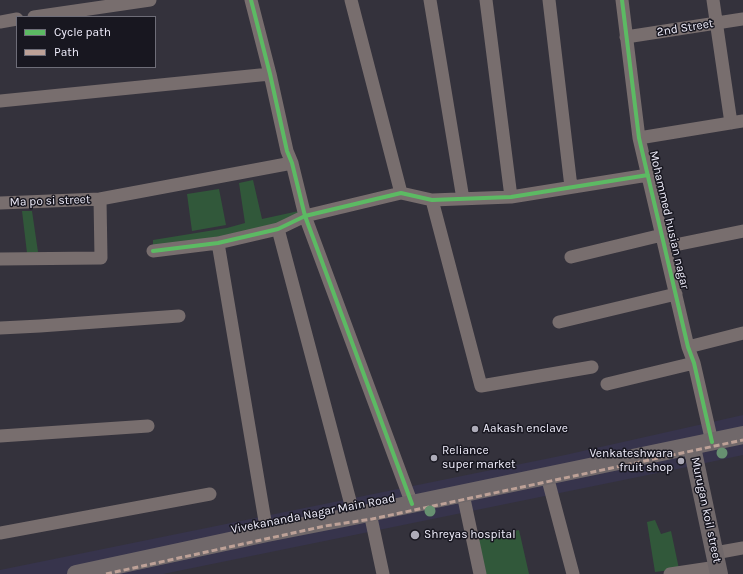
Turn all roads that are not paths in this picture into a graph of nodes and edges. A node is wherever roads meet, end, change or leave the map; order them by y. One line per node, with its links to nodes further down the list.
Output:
1 (150, 0): 9 (street)
2 (251, 0): 15 (street)
3 (351, 0): 22 (street)
4 (430, 0): 25 (street)
5 (486, 0): 23 (street)
6 (549, 0): 21 (street)
7 (622, 0): 14 (street, Mohammed husian nagar)
8 (713, 0): 13 (street)
9 (41, 16)
10 (743, 19): 13 (street, 2nd Street)
11 (16, 20): 12 (street)
12 (0, 22)
13 (716, 23): 14 (street, 2nd Street); 17 (street)
14 (626, 37): 18 (street, Mohammed husian nagar)
15 (270, 74): 16 (street); 19 (street)
16 (0, 101)
17 (737, 122): 18 (street)
18 (639, 138): 20 (street, Mohammed husian nagar)
19 (292, 163): 24 (street, Ma po si street); 28 (street)
20 (648, 175): 21 (street); 31 (street, Mohammed husian nagar)
21 (571, 187): 23 (street)
22 (401, 193): 26 (street); 28 (street)
23 (511, 197): 25 (street)
24 (100, 199): 27 (street, Ma po si street); 35 (street)
25 (463, 199): 26 (street)
26 (432, 200): 43 (street)
27 (0, 203)
28 (305, 216): 29 (street); 53 (street)
29 (278, 229): 32 (street); 54 (street)
30 (743, 231): 31 (street)
31 (664, 241): 34 (street); 36 (street, Mohammed husian nagar)
32 (218, 244): 33 (street); 56 (street)
33 (153, 251)
34 (571, 257)
35 (0, 259)
36 (676, 294): 38 (street); 41 (street, Mohammed husian nagar)
37 (180, 316): 39 (street)
38 (559, 322)
39 (0, 328)
40 (743, 334): 41 (street)
41 (688, 346): 42 (street, Mohammed husian nagar)
42 (694, 363): 44 (street); 48 (street, Mohammed husian nagar)
43 (592, 367)
44 (607, 384)
45 (148, 426): 47 (street)
46 (743, 435): 48 (main road, Vivekananda Nagar Main Road)
47 (0, 436)
48 (712, 442): 49 (main road, Vivekananda Nagar Main Road)
49 (692, 447): 50 (main road, Vivekananda Nagar Main Road); 58 (main road, Murugan koil street)
50 (547, 476): 52 (main road, Vivekananda Nagar Main Road); 63 (street)
51 (210, 494): 55 (street)
52 (463, 494): 53 (main road, Vivekananda Nagar Main Road); 62 (street)
53 (412, 504): 54 (main road, Vivekananda Nagar Main Road)
54 (362, 515): 56 (main road, Vivekananda Nagar Main Road); 61 (street)
55 (0, 533)
56 (267, 533): 59 (main road, Vivekananda Nagar Main Road)
57 (743, 548): 58 (street)
58 (717, 565): 64 (street)
59 (111, 570): 60 (main road, Vivekananda Nagar Main Road)
60 (76, 574)
61 (383, 574)
62 (480, 574)
63 (572, 574)
64 (670, 574)

